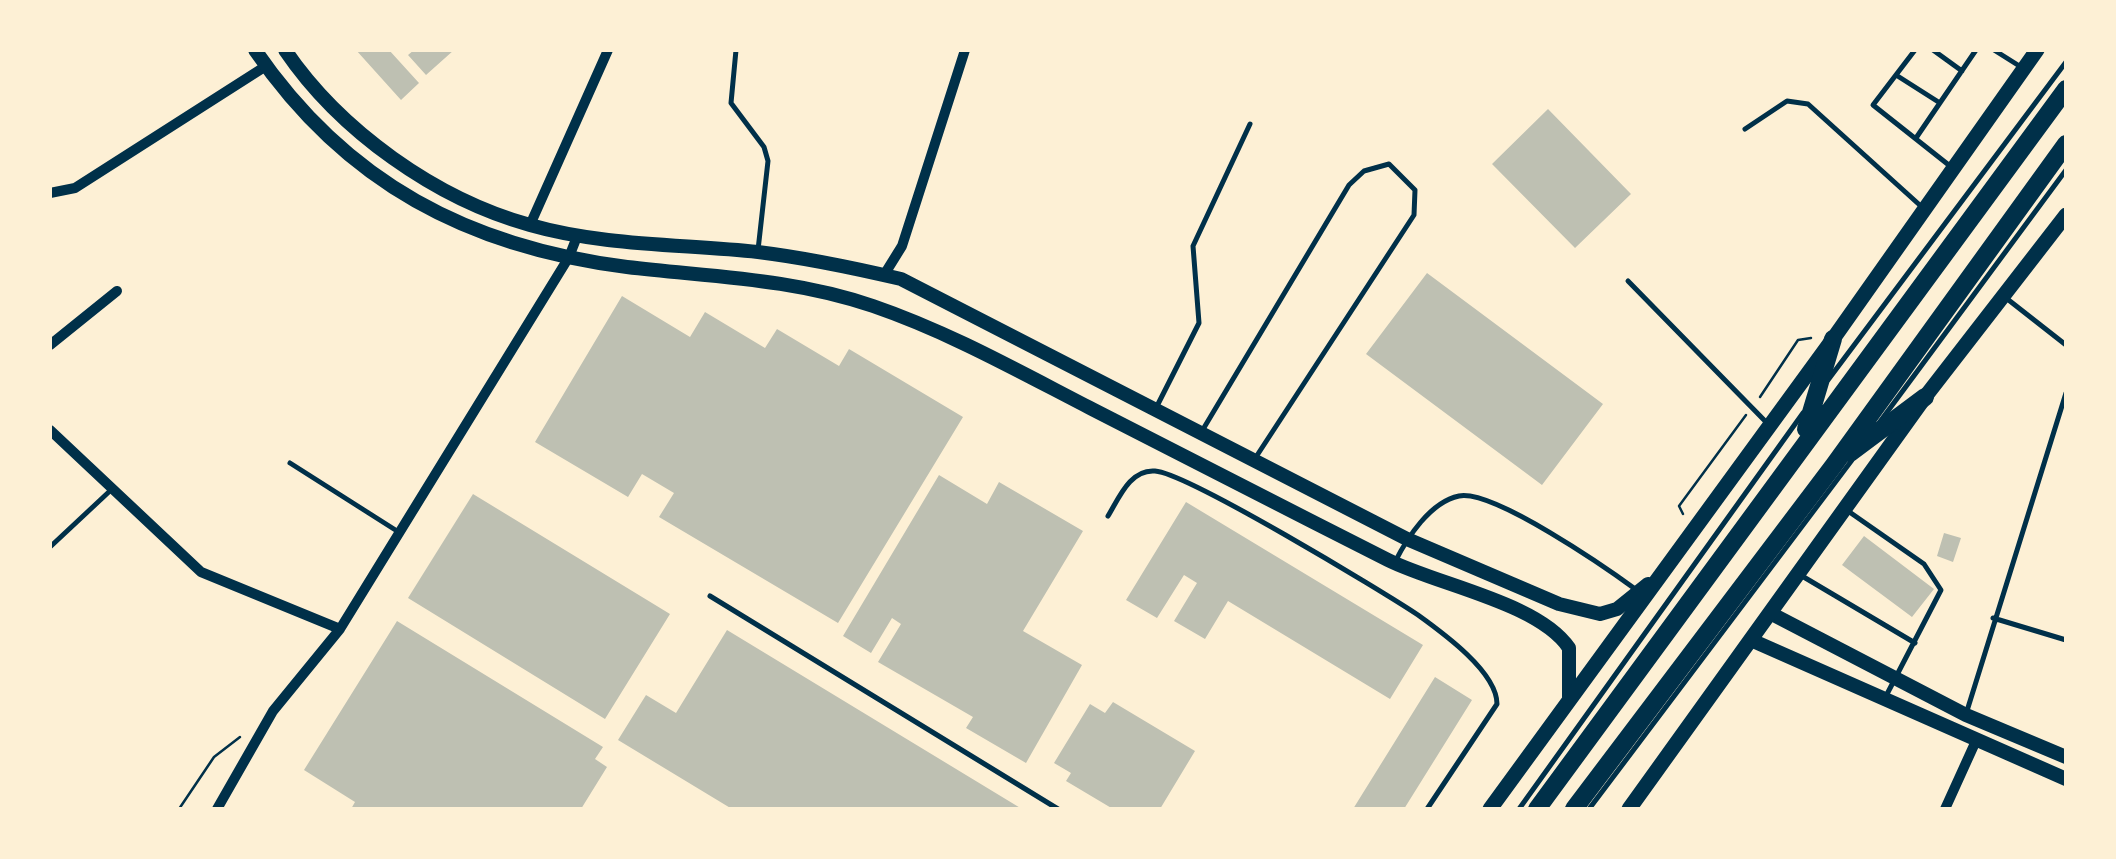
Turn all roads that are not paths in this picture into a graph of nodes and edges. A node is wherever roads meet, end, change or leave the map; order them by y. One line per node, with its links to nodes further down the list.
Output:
1 (255, 50): 12 (main road)
2 (285, 50): 27 (main road)
3 (608, 50): 27 (street)
4 (736, 50): 29 (lane)
5 (965, 50): 31 (street)
6 (1915, 50): 15 (lane)
7 (1932, 50): 14 (lane)
8 (1976, 50): 14 (lane)
9 (1994, 50): 13 (lane)
10 (2037, 50): 13 (main road)
11 (2066, 62): 39 (lane)
12 (266, 66): 24 (street); 30 (main road)
13 (2024, 68): 22 (main road)
14 (1962, 71): 17 (lane)
15 (1896, 75): 17 (lane); 20 (lane)
16 (2066, 89): 46 (highway)
17 (1940, 103): 20 (lane)
18 (1250, 124): 41 (lane)
19 (1745, 129): 25 (lane)
20 (1916, 138): 22 (lane)
21 (2066, 144): 49 (highway)
22 (1954, 168): 25 (main road)
23 (2066, 170): 45 (lane)
24 (50, 194)
25 (1924, 210): 35 (main road)
26 (2064, 224): 34 (main road)
27 (530, 225): 28 (main road)
28 (578, 234): 29 (main road); 30 (street)
29 (758, 252): 31 (main road)
30 (569, 258): 53 (street); 57 (main road)
31 (884, 275): 41 (main road)
32 (1628, 281): 42 (lane)
33 (117, 291): 36 (street)
34 (2004, 296): 37 (lane); 40 (main road)
35 (1833, 339): 39 (highway); 42 (main road)
36 (50, 345)
37 (2066, 345)
38 (2066, 393): 62 (lane)
39 (1817, 394): 46 (highway); 78 (lane)
40 (1925, 396): 45 (highway); 51 (main road)
41 (1155, 411): 44 (main road)
42 (1770, 426): 56 (main road)
43 (50, 430): 50 (street)
44 (1200, 434): 47 (main road); 47 (lane)
45 (1866, 440): 49 (highway); 81 (lane)
46 (1802, 442): 79 (highway)
47 (1253, 461): 54 (main road)
48 (290, 463): 53 (lane)
49 (1834, 465): 80 (highway)
50 (112, 489): 55 (lane); 63 (street)
51 (1845, 509): 58 (main road); 66 (lane)
52 (1108, 516): 76 (lane)
53 (399, 533): 63 (street)
54 (1407, 539): 57 (lane); 59 (main road); 59 (lane)
55 (50, 547)
56 (1670, 562): 59 (main road); 68 (main road)
57 (1394, 563): 68 (main road)
58 (1798, 574): 61 (main road); 66 (lane)
59 (1640, 592)
60 (710, 596): 75 (lane)
61 (1770, 613): 64 (main road); 67 (main road)
62 (1993, 618): 65 (lane); 70 (lane)
63 (340, 630): 74 (street)
64 (1751, 640): 69 (main road); 82 (main road)
65 (2066, 640)
66 (1915, 643): 67 (lane)
67 (1895, 680): 69 (lane); 70 (main road)
68 (1569, 697): 77 (main road)
69 (1882, 702): 71 (main road)
70 (1966, 715): 72 (main road)
71 (1975, 743): 73 (main road); 83 (street)
72 (2066, 757)
73 (2066, 779)
74 (217, 809)
75 (1058, 809)
76 (1427, 809)
77 (1490, 809)
78 (1519, 809)
79 (1536, 809)
80 (1574, 809)
81 (1589, 809)
82 (1629, 809)
83 (1945, 809)

